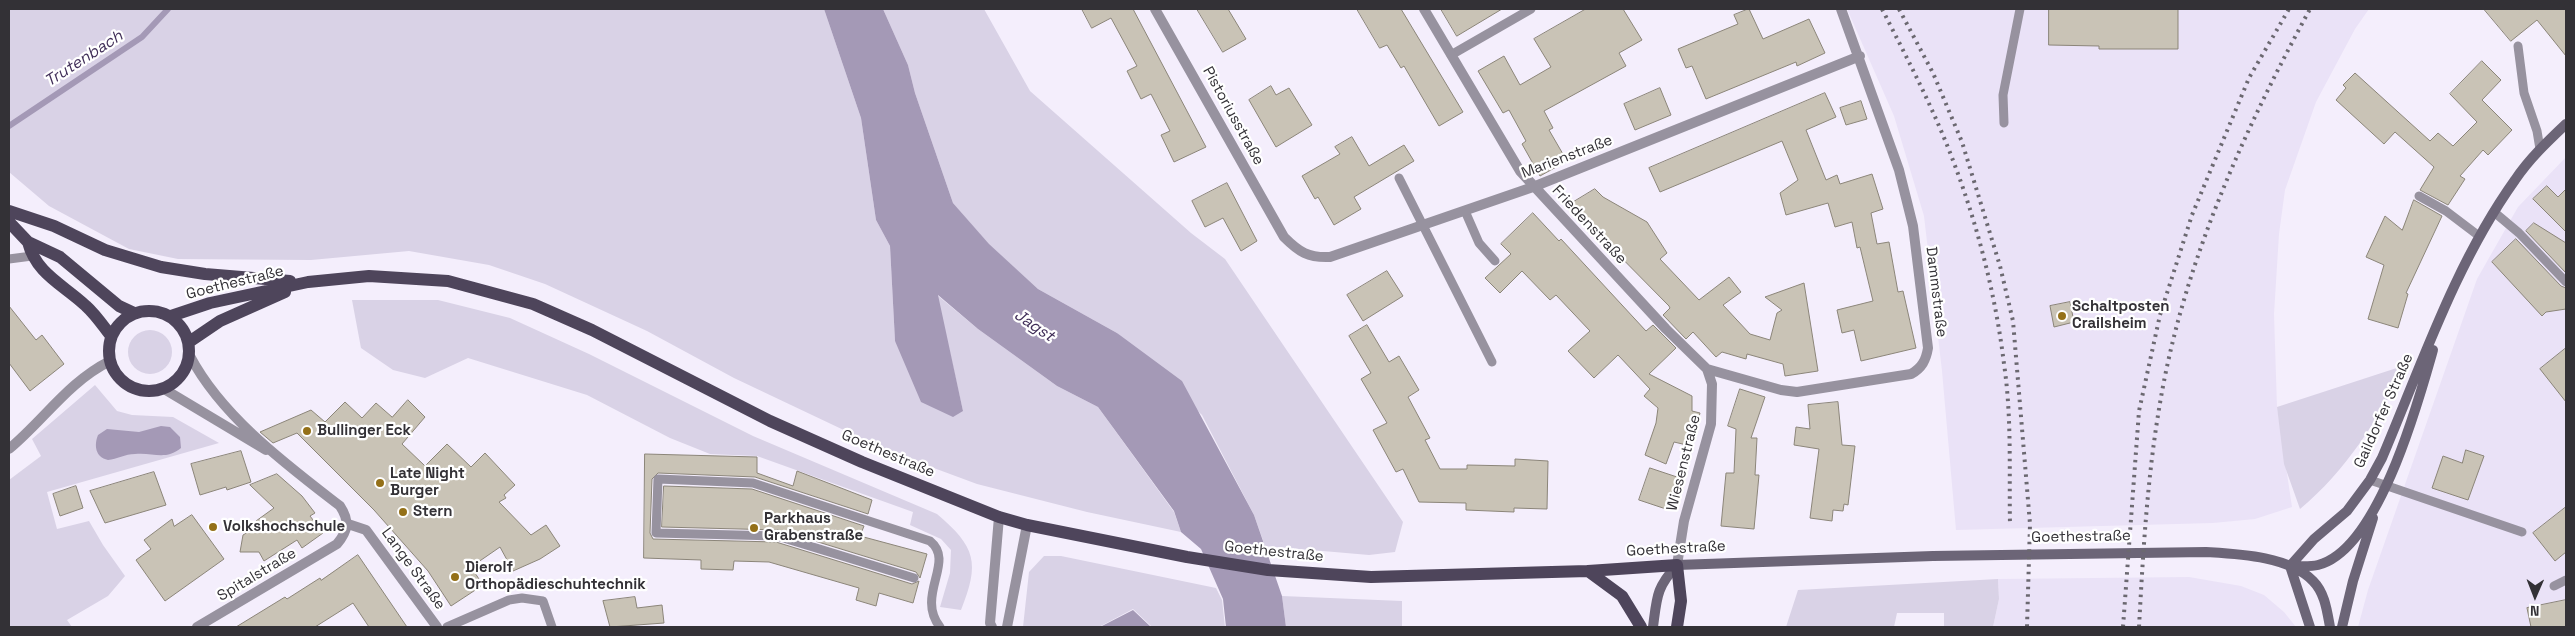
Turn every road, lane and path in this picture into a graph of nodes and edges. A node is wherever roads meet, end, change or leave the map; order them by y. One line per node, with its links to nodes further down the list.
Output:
1 (1155, 9): 21 (street, Pistoriusstraße)
2 (1424, 9): 7 (street, Friedenstraße)
3 (1531, 9): 7 (lane)
4 (1841, 9): 8 (street, Dammstraße)
5 (2020, 9): 9 (lane)
6 (2518, 46): 11 (lane)
7 (1451, 55): 13 (street, Friedenstraße)
8 (1860, 56): 13 (street, Marienstraße); 36 (street, Dammstraße)
9 (2004, 123)
10 (2566, 124): 11 (main road, Gaildorfer Straße)
11 (2540, 149): 17 (main road, Gaildorfer Straße)
12 (1399, 178): 19 (lane)
13 (1533, 188): 15 (street, Marienstraße); 36 (street, Friedenstraße)
14 (2419, 196): 20 (lane)
15 (1465, 210): 19 (street, Marienstraße); 25 (lane)
16 (9, 211): 26 (main road)
17 (2494, 212): 20 (main road, Gaildorfer Straße); 27 (lane)
18 (9, 222): 22 (main road)
19 (1424, 225): 21 (street, Marienstraße); 35 (lane)
20 (2479, 236): 28 (main road, Gaildorfer Straße)
21 (1284, 237)
22 (28, 242): 23 (main road); 29 (main road)
23 (32, 256): 24 (lane); 31 (main road)
24 (9, 259)
25 (1495, 261)
26 (308, 282): 30 (main road, Goethestraße); 32 (main road, Goethestraße); 43 (main road, Goethestraße)
27 (2566, 282)
28 (2447, 302): 40 (main road, Gaildorfer Straße); 41 (main road, Gaildorfer Straße)
29 (134, 313): 30 (main road); 31 (main road)
30 (171, 316): 32 (main road)
31 (111, 336): 34 (main road)
32 (189, 342): 33 (main road)
33 (190, 356): 37 (main road); 39 (street)
34 (110, 361): 37 (main road); 38 (street)
35 (1492, 362)
36 (1707, 369): 47 (street, Wiesenstraße)
37 (164, 388): 39 (street)
38 (9, 449)
39 (275, 456): 44 (street)
40 (2370, 480): 41 (lane); 48 (main road, Gaildorfer Straße)
41 (2386, 485): 42 (main road, Gaildorfer Straße); 46 (lane)
42 (2378, 502): 48 (main road, Gaildorfer Straße); 65 (main road, Gaildorfer Straße)
43 (999, 517): 45 (main road, Goethestraße); 58 (street)
44 (348, 524): 53 (street, Spitalstraße); 54 (street, Lange Straße)
45 (1027, 524): 49 (main road, Goethestraße); 59 (street)
46 (2522, 532)
47 (1677, 565): 48 (main road, Goethestraße); 49 (main road, Goethestraße); 61 (main road); 62 (main road)
48 (2290, 566): 63 (main road); 64 (main road)
49 (1588, 571): 60 (main road)
50 (914, 578): 57 (lane)
51 (2566, 580): 52 (lane)
52 (2554, 586)
53 (198, 627)
54 (437, 627)
55 (447, 627): 56 (lane)
56 (552, 627)
57 (940, 627)
58 (992, 627)
59 (1007, 627)
60 (1640, 627)
61 (1654, 627)
62 (1677, 627)
63 (2310, 627)
64 (2330, 627)
65 (2342, 627)

